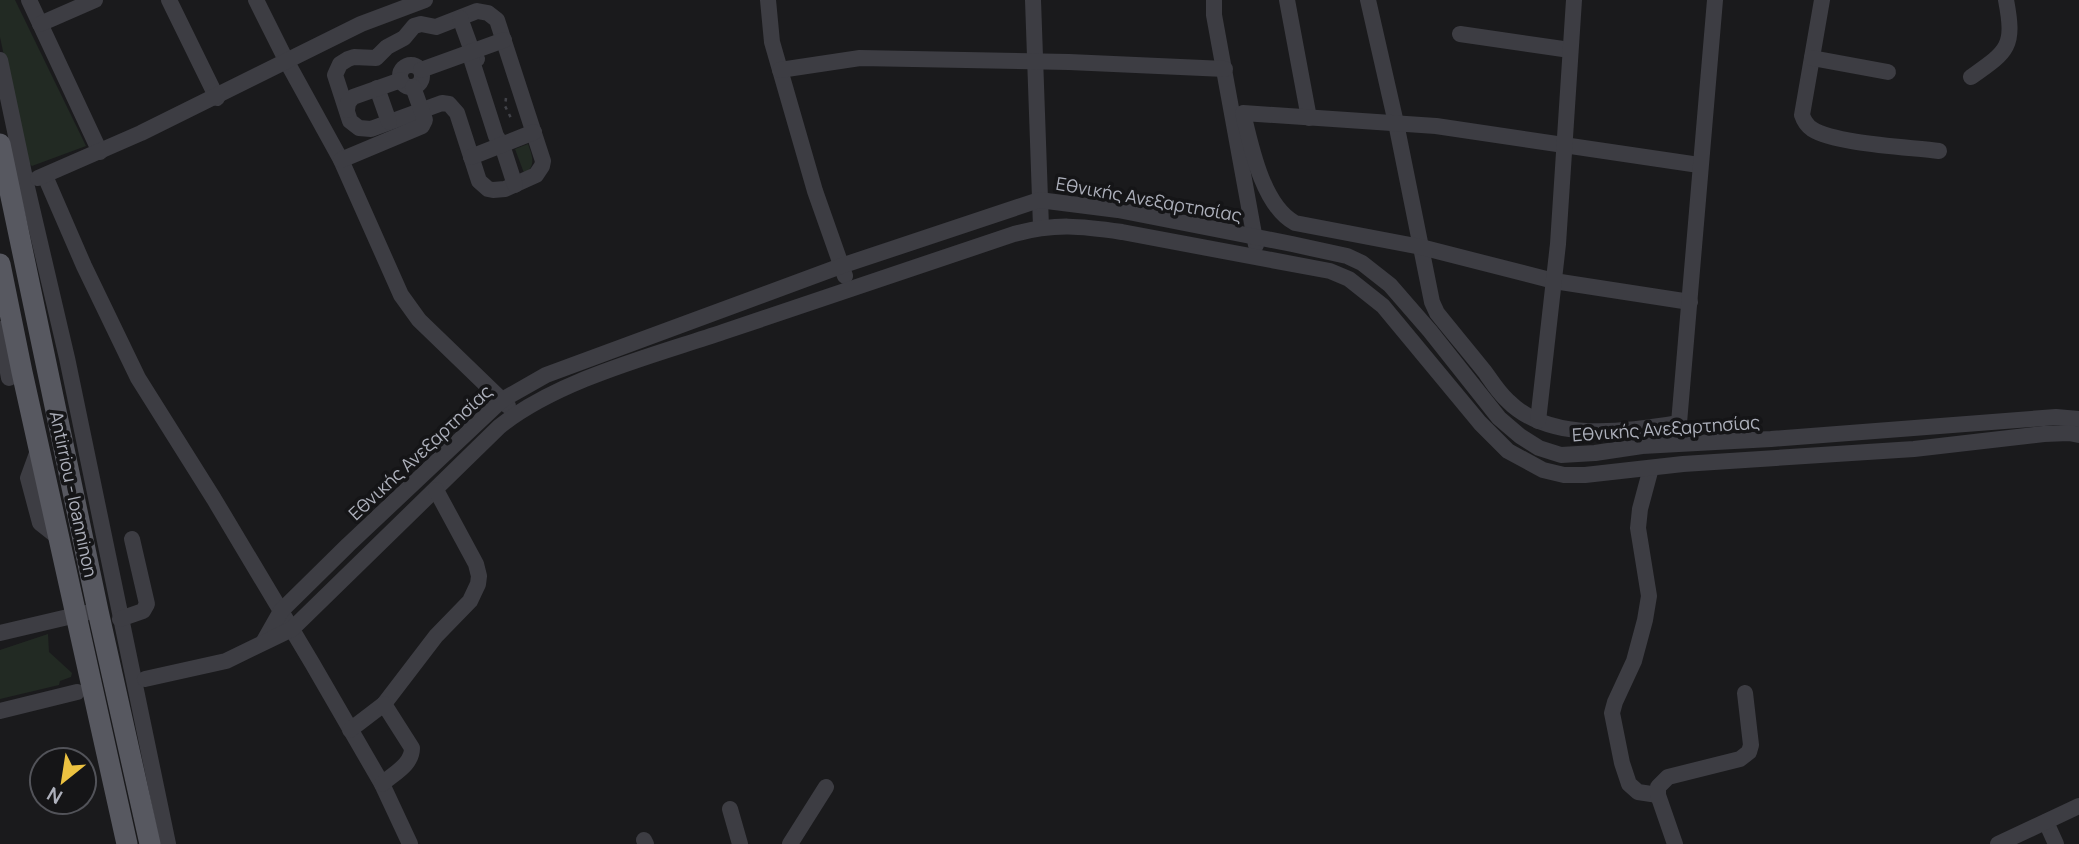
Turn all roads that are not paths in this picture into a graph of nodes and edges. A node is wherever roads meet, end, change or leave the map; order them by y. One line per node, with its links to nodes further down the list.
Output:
1 (29, 0): 16 (street)
2 (95, 0): 16 (street)
3 (169, 0): 32 (street)
4 (256, 0): 24 (street)
5 (425, 0): 24 (street)
6 (768, 0): 27 (street)
7 (1033, 0): 25 (street)
8 (1214, 0): 26 (street)
9 (1287, 0): 35 (street)
10 (1368, 0): 37 (street)
11 (1574, 0): 20 (street)
12 (1715, 0): 46 (street)
13 (1822, 0): 22 (street)
14 (2006, 0): 30 (street)
15 (460, 18): 18 (street); 19 (street); 21 (street)
16 (40, 24): 43 (street)
17 (1460, 34): 20 (street)
18 (504, 40): 21 (street); 38 (street)
19 (397, 42): 29 (street); 33 (street)
20 (1570, 50): 40 (street)
21 (471, 55): 29 (street); 41 (street)
22 (1812, 58): 28 (street); 42 (street)
23 (0, 60): 48 (street)
24 (286, 62): 32 (street); 45 (street)
25 (1036, 62): 26 (street); 27 (street); 50 (street)
26 (1225, 69): 52 (street)
27 (780, 70): 56 (street)
28 (1888, 72)
29 (413, 75): 31 (street); 34 (street)
30 (1971, 77)
31 (377, 88): 33 (street); 36 (street)
32 (217, 97): 43 (street)
33 (346, 99): 36 (street)
34 (422, 110): 36 (street); 44 (street); 45 (street)
35 (1309, 118): 37 (street); 53 (street)
36 (389, 122)
37 (1396, 123): 40 (street); 53 (street)
38 (534, 132): 41 (street); 49 (street)
39 (0, 144): 73 (main road, Antirriou - Ioanninon)
40 (1565, 144): 46 (street); 57 (street)
41 (502, 145): 44 (street); 49 (street)
42 (1939, 151)
43 (100, 152): 47 (street)
44 (471, 157): 49 (street)
45 (341, 160): 62 (street)
46 (1699, 164): 59 (street)
47 (46, 176): 48 (street); 74 (street)
48 (26, 183): 76 (street)
49 (515, 185)
50 (1039, 200): 51 (street); 52 (street, Εθνικής Ανεξαρτησίας); 56 (street, Εθνικής Ανεξαρτησίας)
51 (1041, 227): 54 (street, Εθνικής Ανεξαρτησίας); 58 (street, Εθνικής Ανεξαρτησίας)
52 (1254, 236): 54 (street); 68 (street, Εθνικής Ανεξαρτησίας)
53 (1421, 247): 57 (street); 65 (street)
54 (1258, 258): 70 (street, Εθνικής Ανεξαρτησίας)
55 (0, 264): 61 (main road, Antirriou - Ioanninon)
56 (841, 266): 58 (street); 62 (street, Εθνικής Ανεξαρτησίας)
57 (1555, 281): 59 (street); 65 (street)
58 (850, 288): 63 (street, Εθνικής Ανεξαρτησίας)
59 (1690, 302): 66 (street)
60 (0, 329): 61 (street)
61 (10, 377): 75 (main road, Antirriou - Ioanninon)
62 (502, 400): 63 (street); 74 (street, Εθνικής Ανεξαρτησίας)
63 (516, 413): 71 (street, Εθνικής Ανεξαρτησίας)
64 (2079, 419): 68 (street, Εθνικής Ανεξαρτησίας)
65 (1538, 421): 66 (street)
66 (1678, 423): 68 (street)
67 (2079, 435): 69 (street, Εθνικής Ανεξαρτησίας)
68 (1680, 444): 69 (street)
69 (1683, 464): 70 (street, Εθνικής Ανεξαρτησίας)
70 (1651, 468): 88 (street)
71 (436, 490): 77 (street, Εθνικής Ανεξαρτησίας); 83 (street)
72 (132, 539): 76 (street)
73 (98, 611): 75 (street); 93 (main road, Antirriou - Ioanninon)
74 (281, 611): 77 (street); 79 (street, Εθνικής Ανεξαρτησίας)
75 (76, 615): 78 (street); 92 (main road, Antirriou - Ioanninon)
76 (120, 619): 94 (street)
77 (292, 629): 79 (street, Εθνικής Ανεξαρτησίας); 85 (street)
78 (0, 633)
79 (264, 641): 80 (street, Εθνικής Ανεξαρτησίας)
80 (145, 679)
81 (77, 692): 84 (street)
82 (1745, 693): 88 (street)
83 (384, 704): 85 (street); 86 (street)
84 (0, 711)
85 (349, 730): 86 (street)
86 (382, 783): 95 (street)
87 (826, 787): 97 (street)
88 (1658, 795): 98 (street)
89 (2079, 806): 91 (street)
90 (730, 809): 96 (street)
91 (2046, 822): 99 (street); 100 (street)
92 (127, 844)
93 (150, 844)
94 (168, 844)
95 (410, 844)
96 (740, 844)
97 (790, 844)
98 (1675, 844)
99 (1998, 844)
100 (2056, 844)

